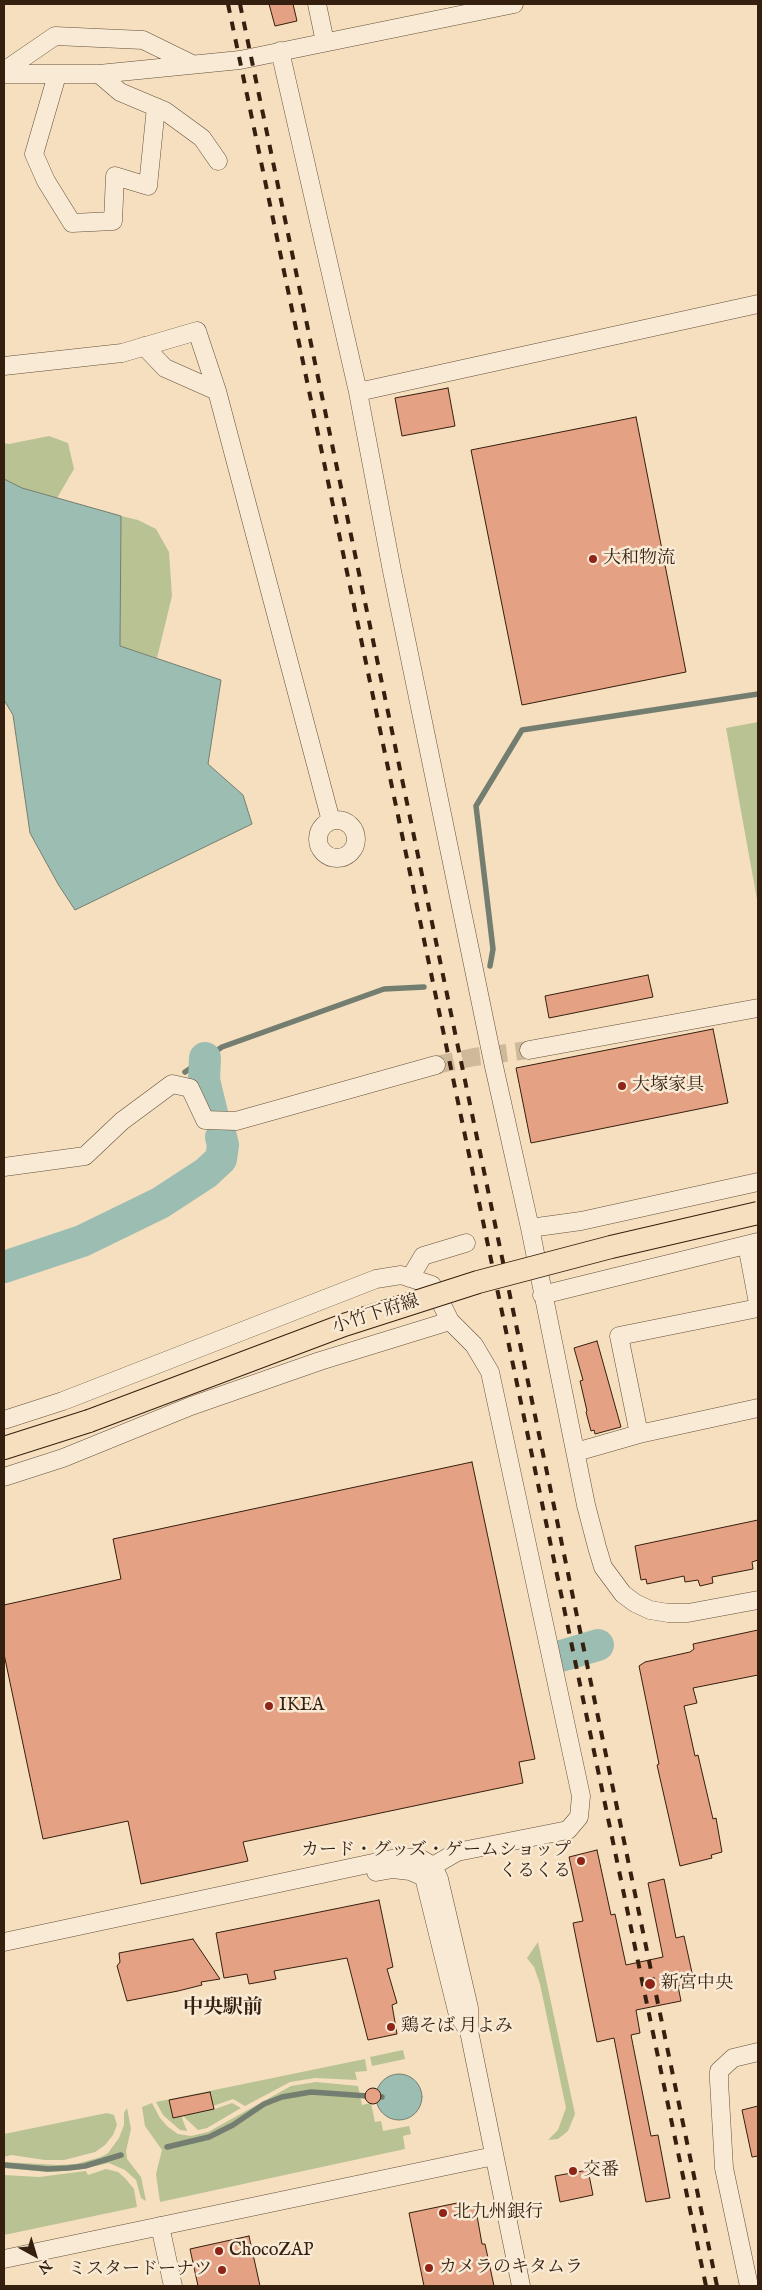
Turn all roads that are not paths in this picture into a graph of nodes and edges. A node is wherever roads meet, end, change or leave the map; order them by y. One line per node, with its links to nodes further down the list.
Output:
1 (317, 4): 3 (street)
2 (514, 4): 3 (street)
3 (325, 42): 4 (street)
4 (280, 51): 5 (street); 15 (street)
5 (192, 64): 6 (street); 7 (street)
6 (4, 72): 8 (street)
7 (99, 74): 8 (street); 9 (street)
8 (57, 75): 9 (street)
9 (156, 107): 10 (street)
10 (218, 161)
11 (758, 304): 15 (street)
12 (144, 346): 13 (street); 14 (street); 14 (street)
13 (4, 366)
14 (216, 391): 16 (street)
15 (358, 392): 23 (street)
16 (331, 821)
17 (758, 1008): 18 (street)
18 (529, 1050)
19 (436, 1065): 20 (street)
20 (4, 1168)
21 (758, 1182): 23 (street)
22 (758, 1213): 34 (main road, 小竹下府線, bridge)
23 (530, 1228): 27 (street)
24 (466, 1244): 26 (street)
25 (753, 1244): 27 (street); 28 (street)
26 (410, 1278): 30 (street); 32 (street)
27 (542, 1295): 35 (street)
28 (758, 1303)
29 (758, 1308): 33 (street)
30 (450, 1321): 36 (street); 38 (street)
31 (758, 1408): 33 (street)
32 (4, 1420)
33 (639, 1434): 35 (street)
34 (4, 1448)
35 (576, 1452): 37 (street)
36 (4, 1477)
37 (758, 1600)
38 (429, 1871): 39 (street); 40 (street); 42 (street)
39 (4, 1942)
40 (4, 1954)
41 (758, 2052): 47 (street)
42 (494, 2156): 43 (street); 46 (street)
43 (160, 2226): 44 (street); 45 (street)
44 (4, 2259)
45 (173, 2286)
46 (520, 2286)
47 (749, 2286)

